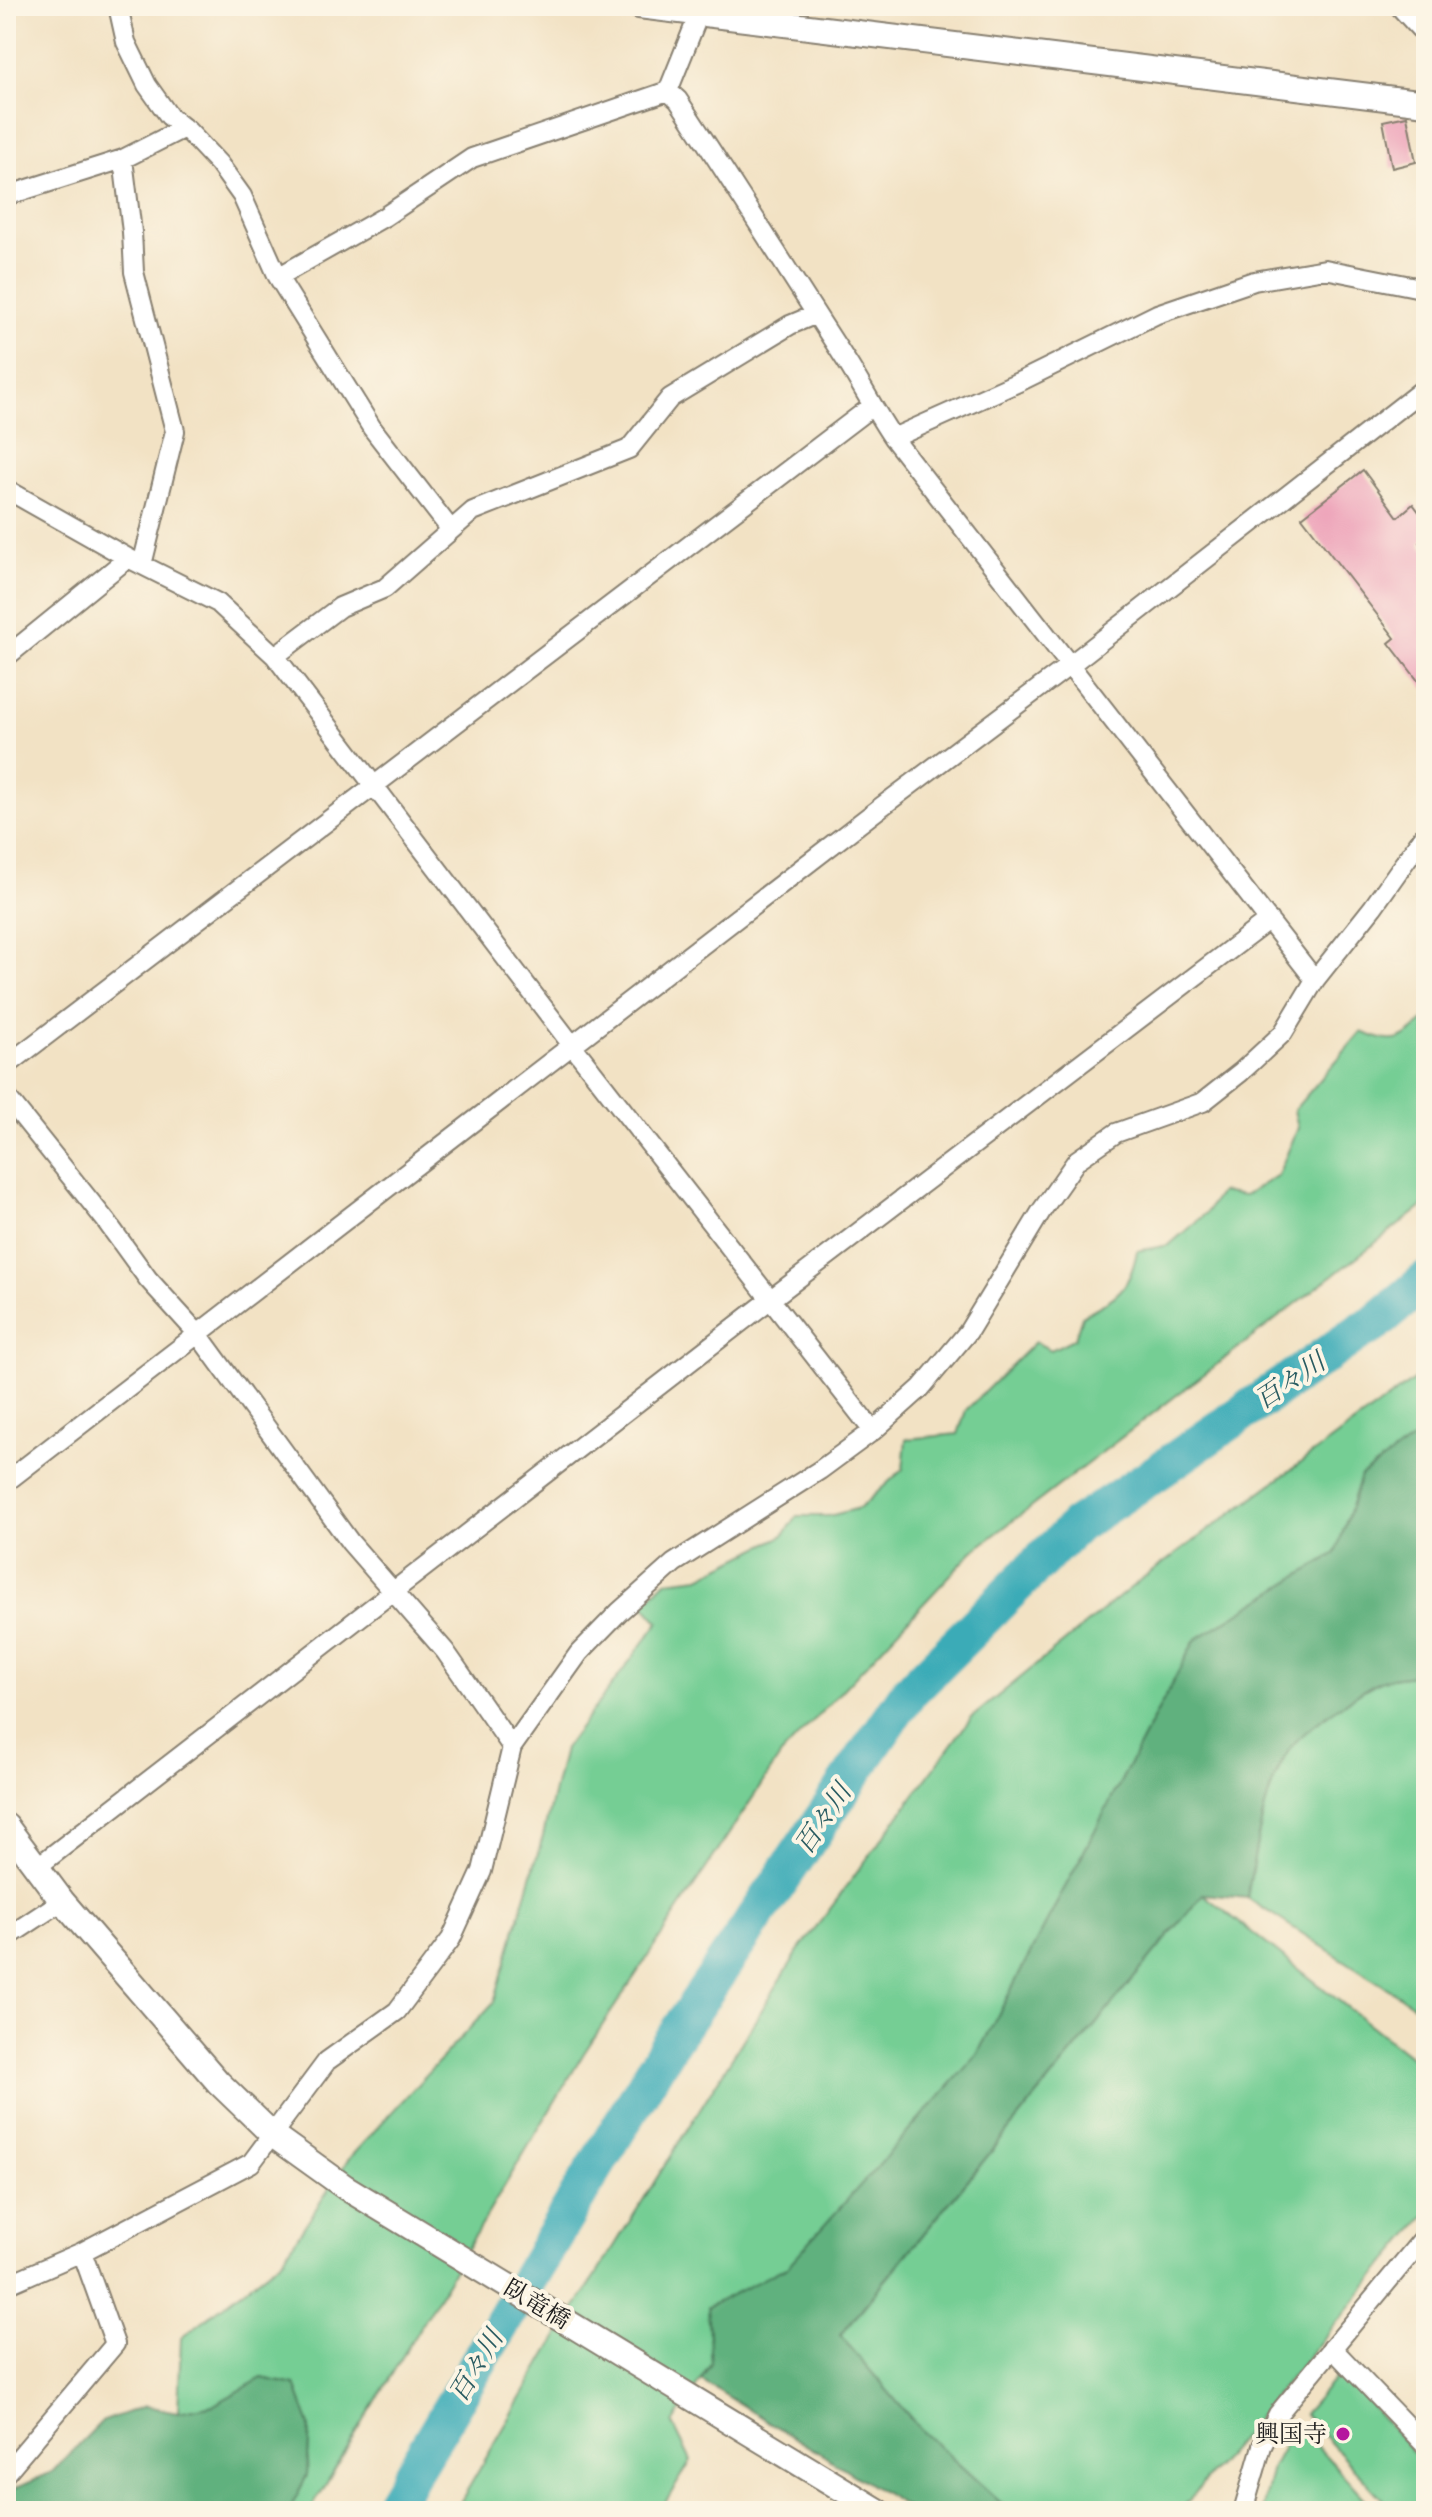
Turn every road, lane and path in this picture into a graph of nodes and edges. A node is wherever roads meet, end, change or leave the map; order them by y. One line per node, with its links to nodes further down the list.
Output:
1 (118, 6): 8 (street)
2 (639, 6): 4 (street)
3 (1403, 6): 5 (street)
4 (689, 11): 6 (street); 7 (street)
5 (1426, 31)
6 (668, 91): 11 (street); 13 (street)
7 (1426, 103)
8 (184, 128): 9 (street); 11 (street)
9 (123, 159): 10 (street); 19 (street)
10 (6, 196)
11 (278, 277): 18 (street)
12 (1426, 289): 16 (street)
13 (814, 315): 15 (street); 18 (street)
14 (1426, 387): 22 (street)
15 (871, 407): 16 (street); 23 (street)
16 (893, 438): 22 (street)
17 (6, 489): 19 (street)
18 (451, 530): 20 (street)
19 (135, 561): 20 (street); 21 (street)
20 (275, 656): 23 (street)
21 (6, 657)
22 (1070, 665): 25 (street); 27 (street)
23 (374, 784): 27 (street); 28 (street)
24 (1426, 832): 26 (street)
25 (1269, 920): 26 (street); 30 (street)
26 (1315, 980): 32 (street)
27 (572, 1045): 30 (street); 31 (street)
28 (6, 1066)
29 (6, 1096): 31 (street)
30 (771, 1299): 32 (street); 34 (street)
31 (198, 1334): 33 (street); 34 (street)
32 (873, 1431): 35 (street)
33 (6, 1482)
34 (394, 1593): 35 (street); 37 (street)
35 (512, 1747): 40 (street)
36 (6, 1826): 37 (street, 臥竜橋)
37 (37, 1867): 38 (street, 臥竜橋)
38 (62, 1901): 39 (street); 40 (street, 臥竜橋)
39 (6, 1938)
40 (274, 2136): 42 (street); 47 (street, 臥竜橋)
41 (1426, 2235): 44 (street)
42 (82, 2252): 43 (street); 46 (street)
43 (6, 2285)
44 (1332, 2348): 45 (street); 48 (street)
45 (1426, 2446)
46 (6, 2473)
47 (878, 2511)
48 (1243, 2511)

